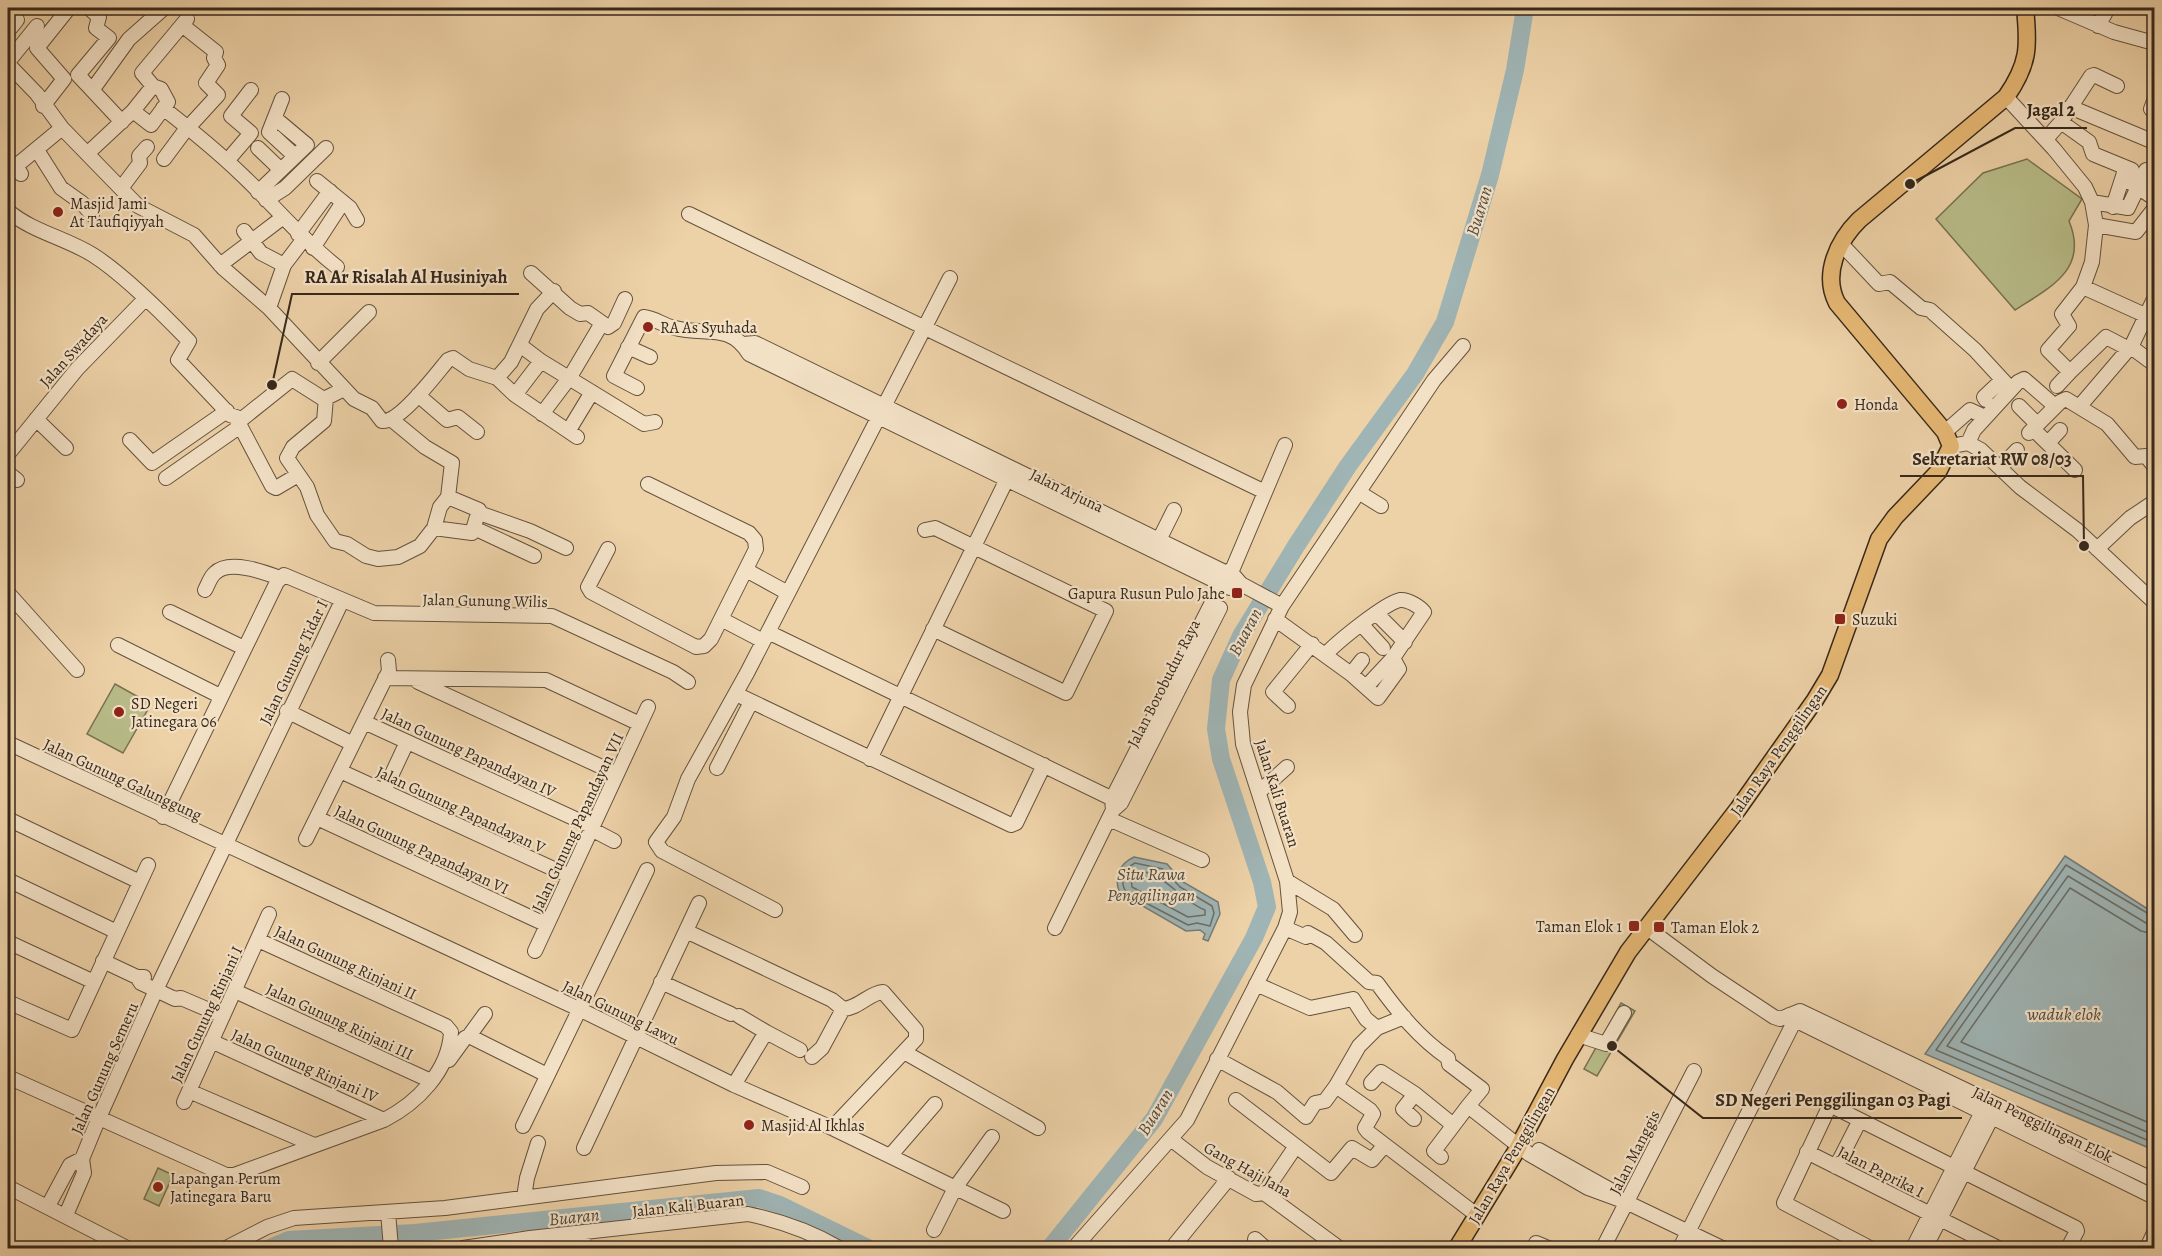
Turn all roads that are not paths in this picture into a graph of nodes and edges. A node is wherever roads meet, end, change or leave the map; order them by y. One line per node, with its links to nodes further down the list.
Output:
1 (69, 8): 19 (street)
2 (89, 8): 15 (street)
3 (164, 8): 15 (street)
4 (2025, 8): 17 (main road)
5 (2058, 8): 9 (street)
6 (2108, 8): 9 (street)
7 (17, 20): 10 (street)
8 (37, 26): 12 (street)
9 (2098, 26): 11 (street)
10 (8, 31)
11 (2154, 43)
12 (8, 63): 19 (street)
13 (153, 86): 21 (street); 22 (street); 26 (street)
14 (2117, 86): 20 (street)
15 (93, 89): 23 (street)
16 (251, 90): 35 (street)
17 (2006, 97): 27 (street); 109 (main road)
18 (282, 99): 37 (street)
19 (43, 105): 25 (street)
20 (2070, 107): 24 (street); 28 (street)
21 (163, 108): 22 (street); 26 (street)
22 (133, 111): 23 (street)
23 (122, 122): 33 (street)
24 (2061, 122): 27 (street); 36 (street)
25 (62, 128): 32 (street); 33 (street)
26 (188, 128): 34 (street); 35 (street)
27 (2046, 139): 47 (street)
28 (2154, 142)
29 (147, 147): 41 (street)
30 (258, 148): 37 (street)
31 (326, 148): 44 (street)
32 (37, 150): 39 (street); 52 (street)
33 (88, 153): 41 (street)
34 (164, 159)
35 (227, 161): 44 (street)
36 (2126, 168): 42 (street); 48 (street)
37 (281, 170): 44 (street)
38 (2146, 170): 42 (street)
39 (21, 174)
40 (317, 181): 43 (street)
41 (122, 188): 59 (street)
42 (2136, 188): 45 (street); 48 (street)
43 (330, 191): 46 (street); 57 (street)
44 (262, 196): 53 (street)
45 (2154, 198)
46 (343, 202): 54 (street); 57 (street)
47 (2092, 202): 48 (street); 55 (street)
48 (2113, 207)
49 (2154, 209): 55 (street)
50 (8, 212): 66 (street)
51 (690, 214): 73 (street)
52 (92, 215)
53 (282, 218): 56 (street); 57 (street)
54 (357, 220)
55 (2096, 225): 64 (street)
56 (247, 236): 59 (street); 60 (street)
57 (305, 241): 60 (street); 61 (street)
58 (1846, 249): 87 (street)
59 (220, 265): 69 (street)
60 (284, 265): 69 (street)
61 (337, 267)
62 (531, 273): 65 (street)
63 (950, 278): 73 (street)
64 (2083, 287): 71 (street); 83 (street)
65 (554, 291): 72 (street); 74 (street)
66 (145, 299): 102 (street); 103 (street, Jalan Swadaya)
67 (625, 299): 72 (street)
68 (2154, 300): 71 (street)
69 (268, 308): 81 (street)
70 (369, 312): 81 (street)
71 (2146, 316): 77 (street)
72 (602, 323): 85 (street)
73 (925, 328): 99 (street); 126 (street)
74 (520, 345): 80 (street); 86 (street)
75 (1463, 346): 127 (street, Jalan Kali Buaran)
76 (628, 347): 79 (street); 89 (street); 99 (street, Jalan Arjuna)
77 (2130, 348): 78 (street); 82 (street); 84 (street)
78 (2087, 354): 83 (street); 84 (street)
79 (650, 357)
80 (542, 361): 85 (street); 92 (street)
81 (318, 363): 90 (street)
82 (2154, 364)
83 (2070, 372): 88 (street)
84 (2105, 375): 98 (street)
85 (570, 377): 91 (street); 100 (street)
86 (496, 378): 92 (street); 93 (street)
87 (2006, 384): 95 (street); 97 (street); 101 (street)
88 (2057, 386)
89 (637, 388)
90 (344, 389): 94 (street); 104 (street)
91 (592, 392): 100 (street); 105 (street)
92 (515, 395): 100 (street)
93 (418, 396): 104 (street); 108 (street)
94 (326, 398): 102 (street); 121 (street)
95 (1986, 400)
96 (2019, 406): 106 (street)
97 (2055, 406): 98 (street); 106 (street)
98 (2079, 406): 118 (street)
99 (882, 411): 115 (street, Jalan Arjuna); 148 (street)
100 (542, 414)
101 (1985, 417): 109 (street); 111 (street)
102 (234, 418): 110 (street); 121 (street); 122 (street)
103 (36, 419): 114 (street); 117 (street, Jalan Swadaya)
104 (391, 419): 128 (street)
105 (655, 422)
106 (2033, 428): 112 (street)
107 (2060, 429): 112 (street)
108 (477, 432)
109 (1948, 439): 111 (street); 211 (main road, Jalan Raya Penggilingan)
110 (130, 440)
111 (1968, 443): 119 (street)
112 (2048, 443): 120 (street)
113 (1285, 445): 126 (street, Jalan Borobudur Raya)
114 (66, 448)
115 (958, 448): 123 (street, Jalan Arjuna); 124 (street, Jalan Arjuna)
116 (2017, 450): 119 (street)
117 (8, 454)
118 (2154, 466)
119 (2000, 468): 141 (street)
120 (2075, 470)
121 (298, 475): 134 (street)
122 (166, 478)
123 (1007, 479): 124 (street, Jalan Arjuna); 138 (street)
124 (1025, 481): 133 (street, Jalan Arjuna)
125 (648, 484): 143 (street)
126 (1265, 492): 145 (street, Jalan Borobudur Raya)
127 (1360, 493): 130 (street); 151 (street, Jalan Kali Buaran)
128 (448, 497): 132 (street); 134 (street)
129 (2154, 502): 141 (street)
130 (1381, 506)
131 (1174, 510): 137 (street)
132 (479, 513): 135 (street); 139 (street)
133 (1115, 525): 137 (street, Jalan Arjuna); 145 (street, Jalan Arjuna)
134 (434, 528): 135 (street)
135 (474, 528): 142 (street)
136 (925, 530): 138 (street)
137 (1159, 540): 145 (street, Jalan Arjuna)
138 (974, 546): 157 (street); 157 (street)
139 (566, 548)
140 (608, 549): 154 (street)
141 (2097, 549): 150 (street)
142 (534, 556)
143 (746, 570): 148 (street); 154 (street)
144 (280, 578): 146 (street, Jalan Gunung Tidar I); 149 (street, Jalan Gunung Tidar I); 162 (street)
145 (1234, 580): 151 (street, Jalan Arjuna); 192 (street, Jalan Borobudur Raya)
146 (205, 590)
147 (8, 593): 167 (street)
148 (788, 593): 158 (street)
149 (342, 601): 171 (street, Jalan Gunung Wilis); 178 (street, Jalan Gunung Tidar I)
150 (2154, 602)
151 (1280, 605): 155 (street, Jalan Kali Buaran)
152 (170, 612): 162 (street)
153 (1377, 614): 156 (street); 159 (street); 159 (street)
154 (721, 619): 158 (street)
155 (1275, 619): 160 (street); 191 (street, Jalan Kali Buaran)
156 (1361, 624): 163 (street); 164 (street)
157 (933, 629): 173 (street)
158 (766, 636): 172 (street); 173 (street)
159 (1405, 642): 163 (street)
160 (1312, 644): 164 (street); 176 (street)
161 (118, 645): 174 (street)
162 (244, 648): 174 (street)
163 (1388, 653): 168 (street)
164 (1325, 655): 168 (street)
165 (388, 660): 169 (street)
166 (1362, 660): 168 (street)
167 (77, 670)
168 (1351, 674)
169 (385, 678): 170 (street); 179 (street)
170 (413, 679): 180 (street); 189 (street)
171 (688, 682)
172 (736, 694): 175 (street); 208 (street)
173 (900, 695): 184 (street); 185 (street)
174 (220, 696): 193 (street)
175 (751, 702): 184 (street); 187 (street)
176 (1288, 706)
177 (648, 707): 180 (street, Jalan Gunung Papandayan VII)
178 (285, 715): 183 (street); 199 (street, Jalan Gunung Tidar I)
179 (364, 722): 181 (street, Jalan Gunung Papandayan IV); 183 (street)
180 (640, 724): 189 (street, Jalan Gunung Papandayan VII)
181 (407, 742): 190 (street); 196 (street, Jalan Gunung Papandayan IV)
182 (8, 743): 193 (street, Jalan Gunung Galunggung)
183 (353, 744): 188 (street)
184 (870, 759): 185 (street)
185 (1044, 765): 192 (street)
186 (1287, 767): 191 (street)
187 (717, 768)
188 (340, 771): 190 (street, Jalan Gunung Papandayan V); 194 (street)
189 (617, 774): 196 (street, Jalan Gunung Papandayan VII)
190 (384, 791): 203 (street, Jalan Gunung Papandayan V)
191 (1260, 791): 205 (street, Jalan Kali Buaran)
192 (1114, 808): 200 (street); 212 (street, Jalan Borobudur Raya)
193 (163, 817): 199 (street, Jalan Gunung Galunggung)
194 (316, 818): 197 (street); 210 (street, Jalan Gunung Papandayan VI)
195 (8, 819): 206 (street)
196 (592, 828): 198 (street, Jalan Gunung Papandayan IV); 203 (street, Jalan Gunung Papandayan VII)
197 (306, 839)
198 (614, 841)
199 (224, 845): 225 (street, Jalan Gunung Semeru); 229 (street, Jalan Gunung Lawu)
200 (1202, 860)
201 (148, 865): 206 (street)
202 (647, 870): 229 (street)
203 (569, 876): 210 (street, Jalan Gunung Papandayan VII)
204 (8, 880): 214 (street)
205 (1287, 881): 213 (street, Jalan Kali Buaran); 216 (street)
206 (140, 882): 214 (street)
207 (699, 903): 215 (street)
208 (775, 910)
209 (269, 914): 217 (street, Jalan Gunung Rinjani II)
210 (547, 925): 219 (street, Jalan Gunung Papandayan VII)
211 (1646, 927): 235 (street, Jalan Penggilingan Elok); 238 (main road, Jalan Raya Penggilingan)
212 (1055, 928)
213 (1285, 928): 223 (street); 224 (street, Jalan Kali Buaran)
214 (117, 932): 220 (street)
215 (686, 932): 222 (street); 230 (street)
216 (1355, 935)
217 (258, 940): 226 (street, Jalan Gunung Rinjani I); 249 (street, Jalan Gunung Rinjani II)
218 (8, 942): 221 (street)
219 (535, 951)
220 (103, 961): 221 (street); 225 (street, Jalan Gunung Semeru)
221 (94, 982): 228 (street)
222 (661, 982): 237 (street); 240 (street)
223 (1368, 982): 227 (street); 234 (street)
224 (1256, 984): 227 (street); 245 (street, Jalan Kali Buaran)
225 (158, 987): 233 (street, Jalan Gunung Semeru); 259 (street, Jalan Gunung Semeru)
226 (235, 991): 233 (street, Jalan Gunung Rinjani I); 249 (street, Jalan Gunung Rinjani III)
227 (1353, 999): 236 (street)
228 (8, 1002)
229 (579, 1009): 240 (street, Jalan Gunung Lawu); 247 (street)
230 (843, 1009): 243 (street); 244 (street)
231 (1624, 1013): 238 (street)
232 (485, 1014): 239 (street)
233 (223, 1016): 241 (street, Jalan Gunung Rinjani I)
234 (1404, 1017): 236 (street); 256 (street)
235 (1792, 1018): 257 (street, Jalan Penggilingan Elok); 296 (street)
236 (1377, 1028): 252 (street)
237 (766, 1032): 242 (street); 251 (street)
238 (1578, 1035): 269 (main road, Jalan Raya Penggilingan)
239 (469, 1036): 247 (street); 249 (street)
240 (635, 1038): 251 (street, Jalan Gunung Lawu); 273 (street)
241 (211, 1041): 260 (street, Jalan Gunung Rinjani IV); 270 (street, Jalan Gunung Rinjani I)
242 (800, 1050)
243 (904, 1052): 264 (street); 265 (street)
244 (812, 1057)
245 (1217, 1059): 252 (street); 267 (street, Jalan Kali Buaran)
246 (1694, 1071): 288 (street, Jalan Manggis)
247 (547, 1074): 263 (street)
248 (8, 1077): 259 (street)
249 (437, 1079): 260 (street)
250 (1371, 1083): 253 (street)
251 (734, 1085): 264 (street, Jalan Gunung Lawu)
252 (1336, 1086): 272 (street)
253 (1415, 1094): 258 (street); 262 (street)
254 (1236, 1101): 271 (street)
255 (935, 1104): 275 (street)
256 (1468, 1106): 262 (street); 269 (street)
257 (1990, 1108): 279 (street); 281 (street, Jalan Penggilingan Elok); 287 (street, Jalan Penggilingan Elok)
258 (1414, 1119)
259 (98, 1120): 270 (street); 277 (street, Jalan Gunung Semeru)
260 (384, 1120): 270 (street)
261 (1860, 1120): 274 (street); 278 (street); 279 (street)
262 (1452, 1124): 276 (street)
263 (523, 1126)
264 (832, 1128): 275 (street, Jalan Gunung Lawu)
265 (1038, 1128)
266 (992, 1137): 284 (street)
267 (1172, 1140): 280 (street, Gang Haji Jana); 305 (street, Jalan Kali Buaran)
268 (538, 1143): 286 (street)
269 (1520, 1144): 288 (street); 293 (main road, Jalan Raya Penggilingan)
270 (314, 1145)
271 (1296, 1146): 272 (street); 285 (street)
272 (1384, 1146): 293 (street)
273 (584, 1148)
274 (1808, 1152): 278 (street, Jalan Paprika I); 312 (street)
275 (890, 1156): 284 (street, Jalan Gunung Lawu)
276 (1441, 1157)
277 (82, 1159): 289 (street, Jalan Gunung Semeru); 292 (street, Jalan Gunung Semeru)
278 (1836, 1167): 294 (street, Jalan Paprika I)
279 (1959, 1170): 294 (street); 316 (street)
280 (1229, 1178): 285 (street, Gang Haji Jana); 306 (street)
281 (2154, 1180)
282 (8, 1187): 289 (street)
283 (802, 1187): 286 (street)
284 (956, 1188): 290 (street, Jalan Gunung Lawu); 295 (street)
285 (1264, 1193): 307 (street, Gang Haji Jana)
286 (524, 1197): 291 (street)
287 (2154, 1197)
288 (1626, 1202): 296 (street); 309 (street, Jalan Manggis)
289 (48, 1206): 292 (street)
290 (1003, 1211)
291 (388, 1214): 300 (street); 301 (street)
292 (66, 1215): 299 (street)
293 (1478, 1216): 308 (main road, Jalan Raya Penggilingan)
294 (1935, 1217): 313 (street); 314 (street); 315 (street, Jalan Paprika I)
295 (934, 1230)
296 (1688, 1232): 310 (street); 311 (street)
297 (584, 1233): 302 (street, Jalan Kali Buaran); 303 (street); 304 (street, Jalan Kali Buaran)
298 (2154, 1233): 317 (street)
299 (127, 1248)
300 (226, 1248)
301 (391, 1248)
302 (463, 1248)
303 (582, 1248)
304 (839, 1248)
305 (1074, 1248)
306 (1172, 1248)
307 (1339, 1248)
308 (1457, 1248)
309 (1603, 1248)
310 (1680, 1248)
311 (1722, 1248)
312 (1870, 1248)
313 (1913, 1248)
314 (1925, 1248)
315 (1998, 1248)
316 (2068, 1248)
317 (2147, 1248)

